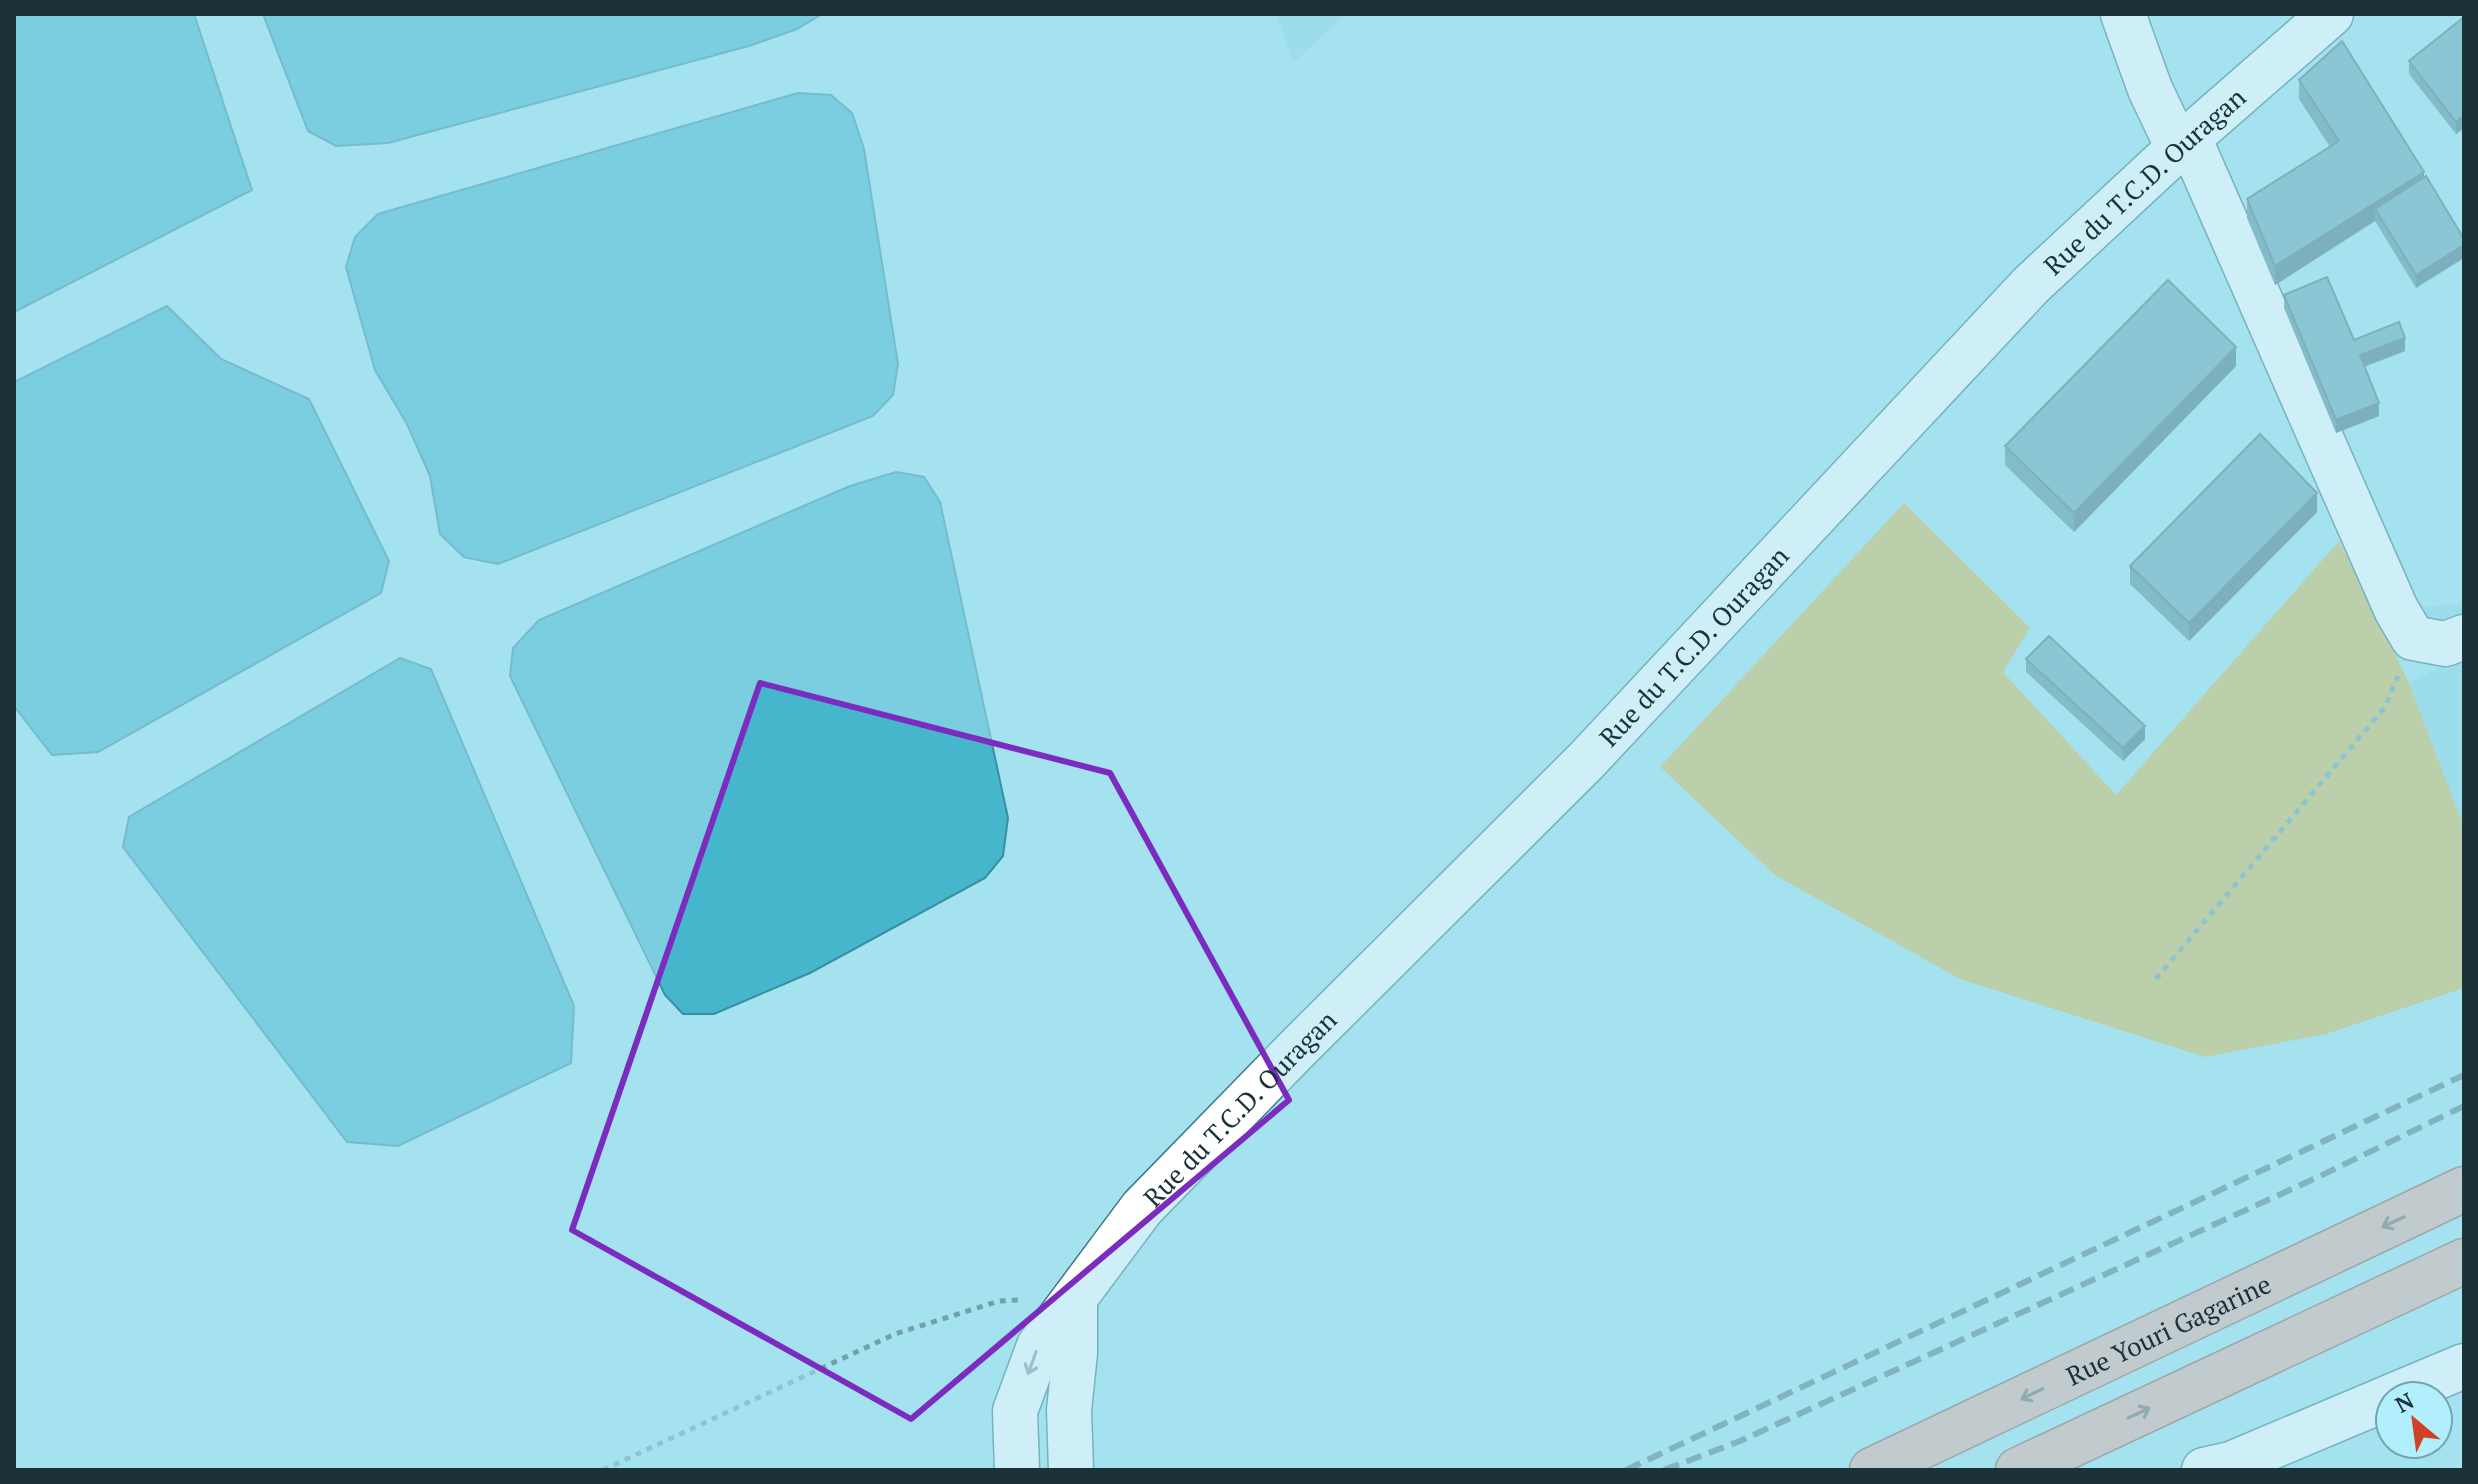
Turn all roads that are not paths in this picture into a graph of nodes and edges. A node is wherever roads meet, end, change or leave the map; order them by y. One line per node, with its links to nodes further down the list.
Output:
1 (2123, 14): 3 (street)
2 (2331, 14): 3 (street, Rue du T.C.D. Ouragan)
3 (2184, 143): 4 (street); 9 (street, Rue du T.C.D. Ouragan)
4 (2464, 637)
5 (2464, 1189): 15 (main road, Rue Youri Gagarine, one-way to 15)
6 (2464, 1261): 8 (main road)
7 (2464, 1273): 8 (main road)
8 (2391, 1296): 16 (main road, one-way to 8)
9 (1075, 1298): 13 (street, Rue du T.C.D. Ouragan, one-way to 13); 14 (street)
10 (2464, 1366): 11 (street)
11 (2430, 1380)
12 (2374, 1403): 17 (street)
13 (1017, 1470)
14 (1071, 1470)
15 (1872, 1470)
16 (2018, 1470)
17 (2204, 1470)

